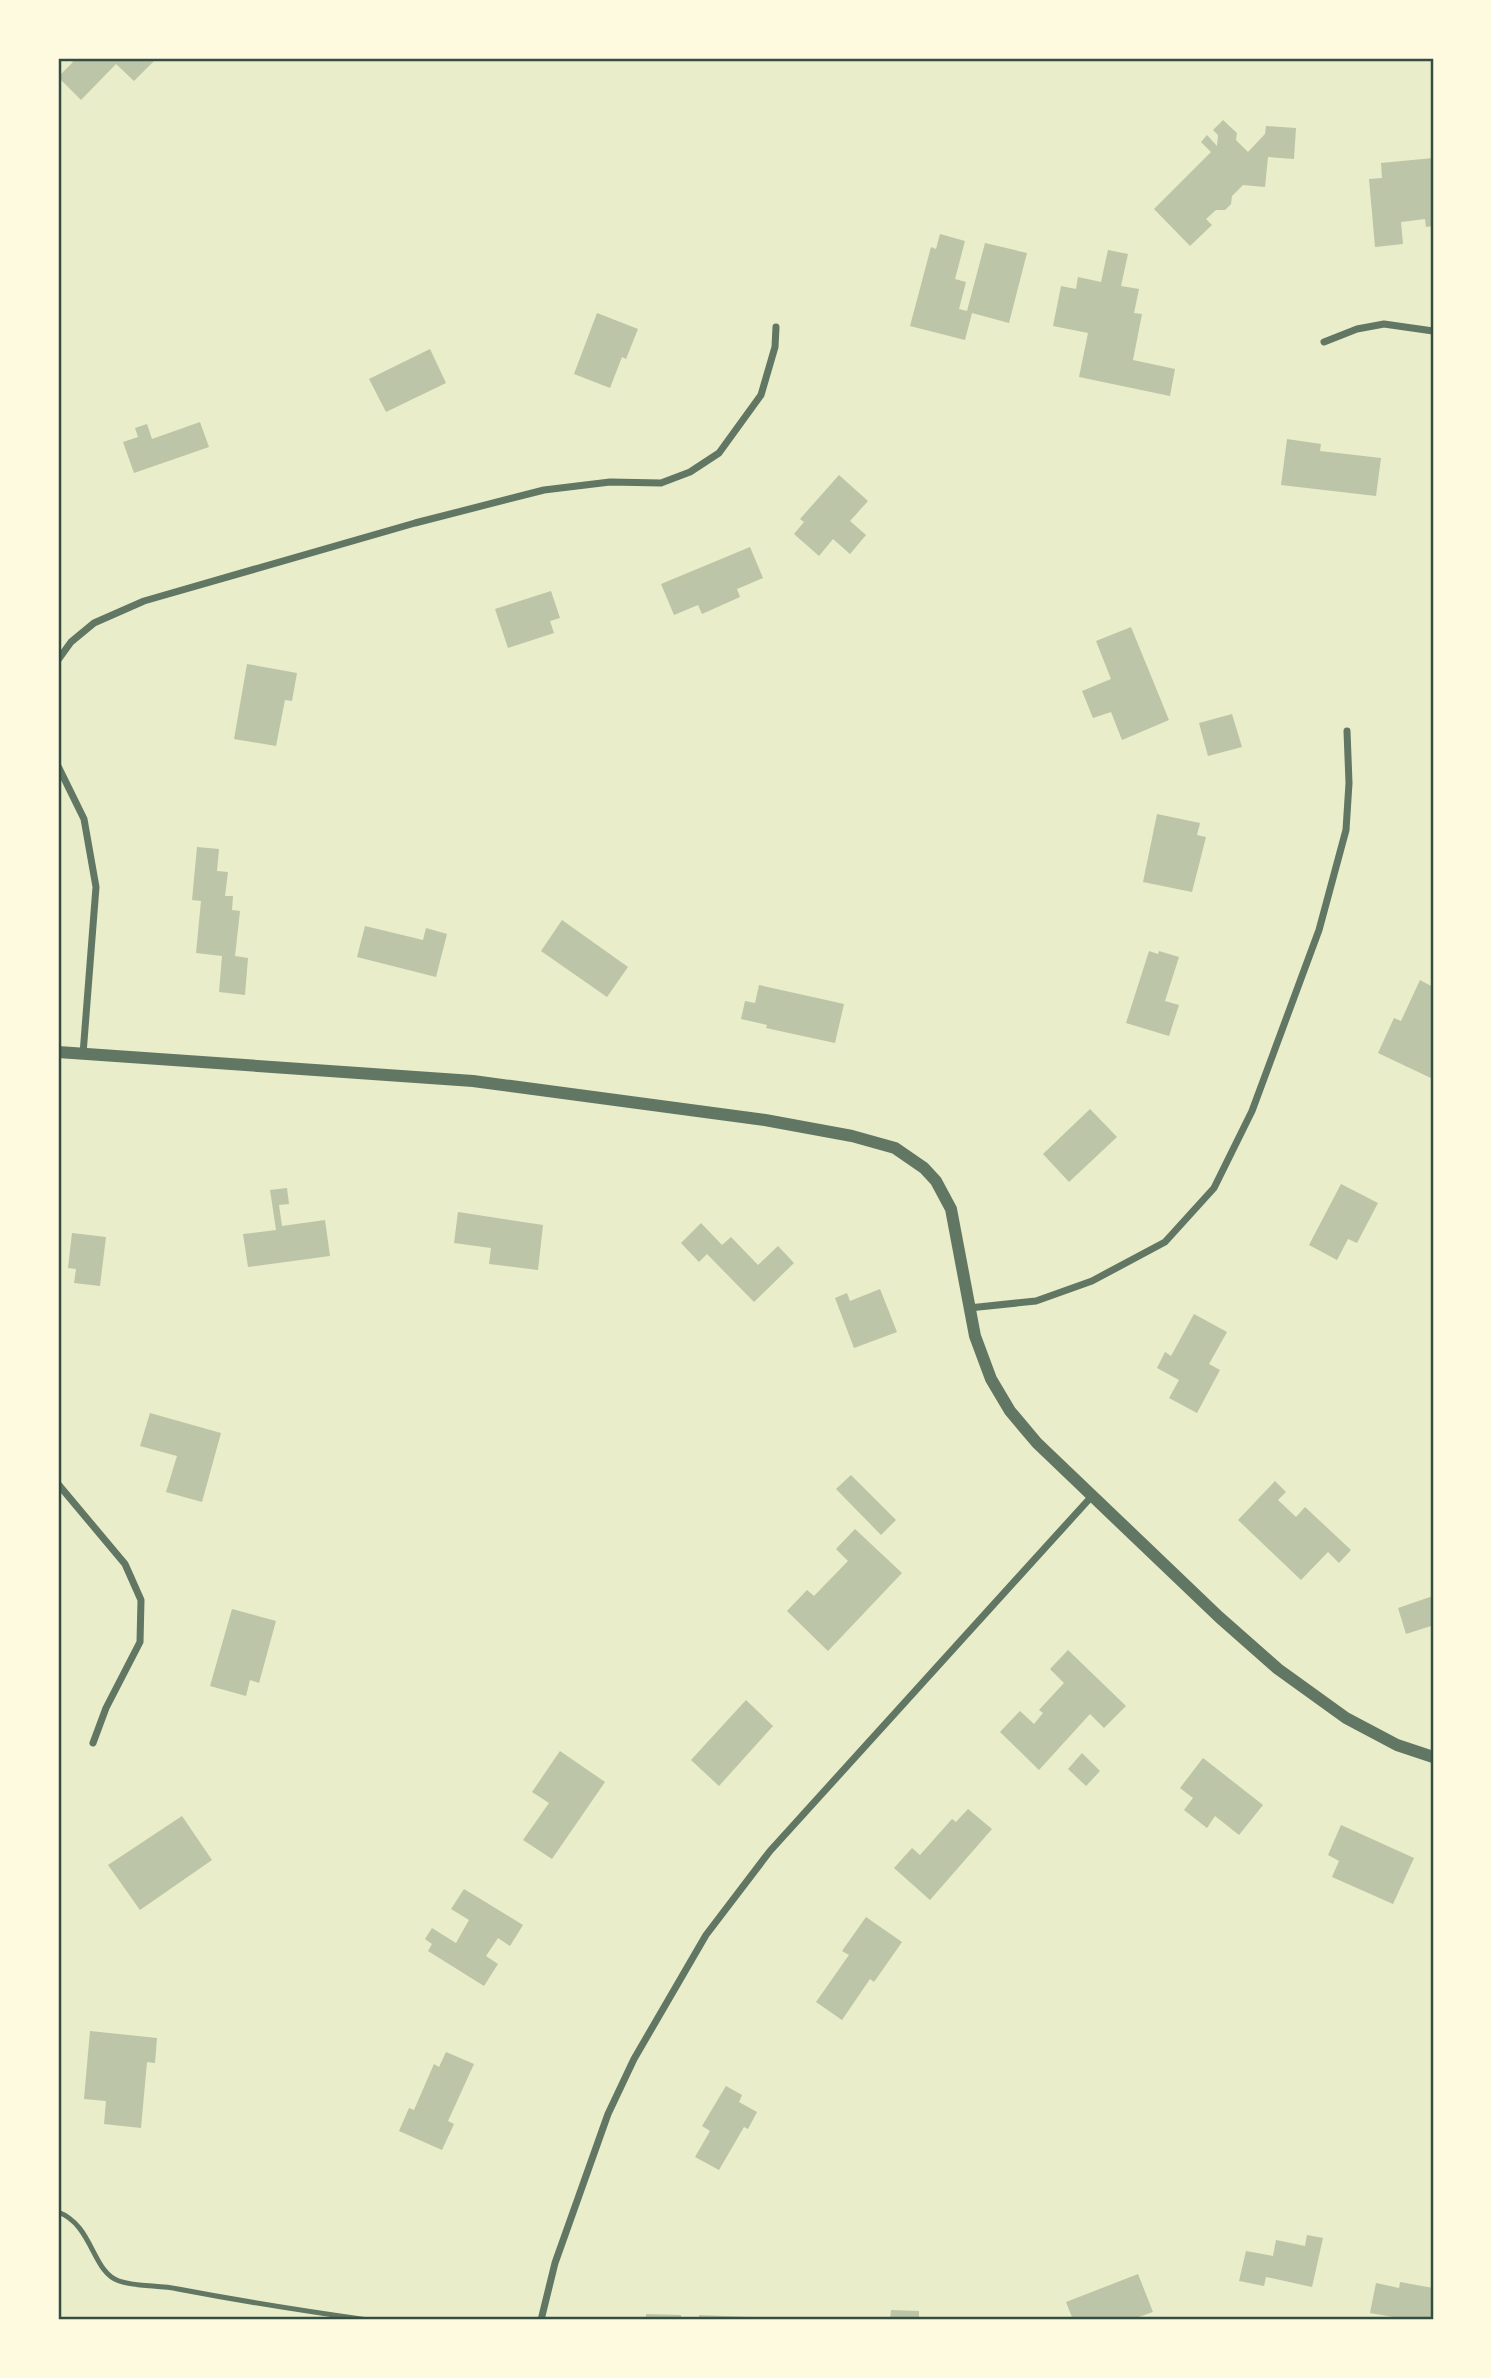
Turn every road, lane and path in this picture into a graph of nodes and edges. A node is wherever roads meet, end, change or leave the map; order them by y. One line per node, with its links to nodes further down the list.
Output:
1 (776, 327): 4 (street)
2 (1433, 331): 3 (street)
3 (1324, 342)
4 (58, 660)
5 (1347, 731): 9 (street)
6 (58, 766): 8 (street)
7 (58, 1052): 8 (street)
8 (83, 1054): 9 (street)
9 (969, 1308): 11 (street)
10 (58, 1484): 12 (street)
11 (1093, 1495): 13 (street); 16 (street)
12 (93, 1743)
13 (1433, 1757)
14 (58, 2212): 15 (lane)
15 (368, 2320)
16 (541, 2320)

